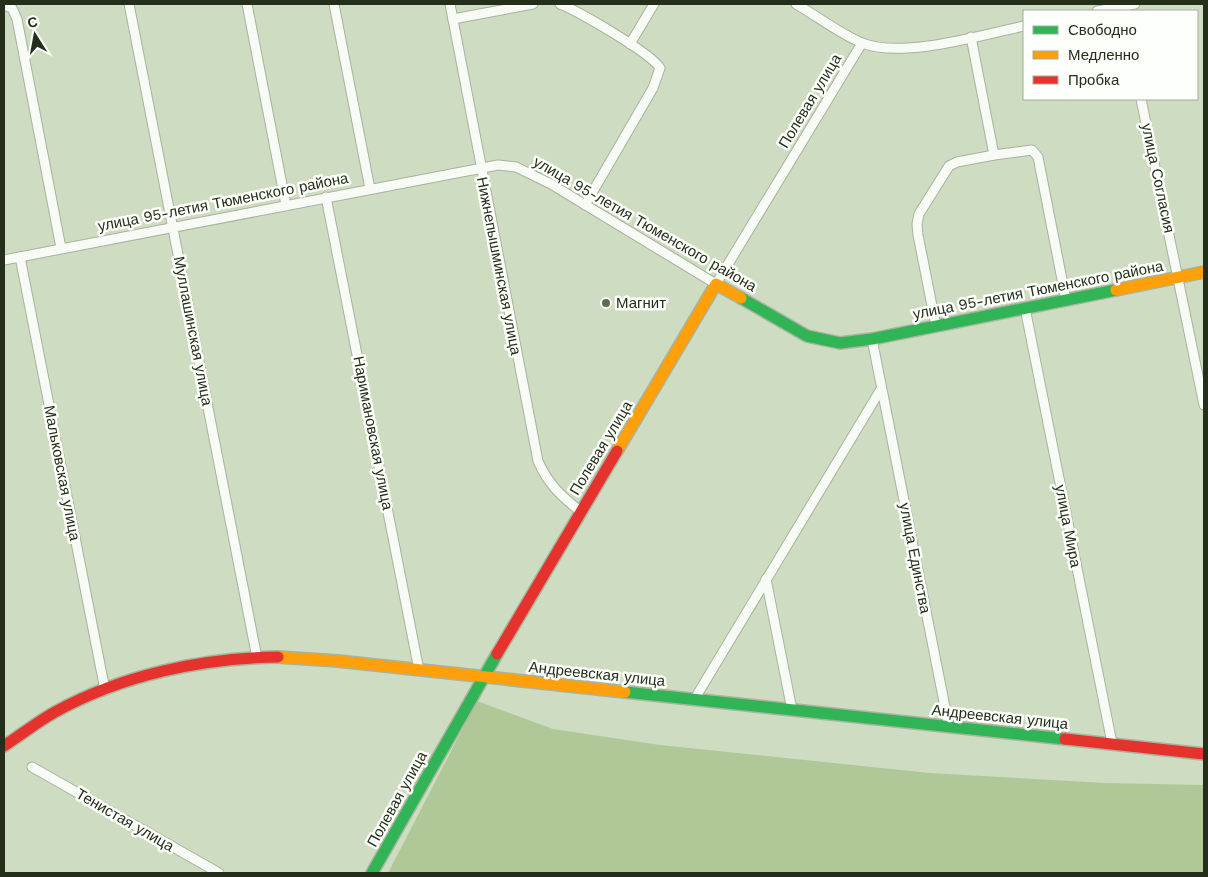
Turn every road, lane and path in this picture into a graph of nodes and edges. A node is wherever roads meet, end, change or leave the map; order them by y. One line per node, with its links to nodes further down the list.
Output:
1 (129, 4): 24 (street, Муллашинская улица)
2 (247, 4): 23 (street)
3 (334, 4): 20 (street)
4 (450, 4): 12 (street, Нижнепышминская улица)
5 (533, 4): 12 (street)
6 (560, 4): 16 (street)
7 (654, 4): 16 (street)
8 (796, 4): 15 (street)
9 (1135, 4): 11 (street)
10 (4, 5): 25 (street)
11 (1122, 9)
12 (453, 19): 19 (street, Нижнепышминская улица)
13 (1023, 26): 14 (street)
14 (972, 37): 15 (street); 18 (street)
15 (862, 43): 30 (street, Полевая улица)
16 (630, 44): 22 (street)
17 (1141, 100): 29 (street, улица Согласия)
18 (994, 154): 31 (street); 33 (street)
19 (480, 168): 20 (street, улица 95-летия Тюменского района); 22 (street, улица 95-летия Тюменского района); 37 (street, Нижнепышминская улица)
20 (370, 189): 21 (street, улица 95-летия Тюменского района)
21 (326, 197): 23 (street, улица 95-летия Тюменского района); 40 (street, Наримановская улица)
22 (586, 204): 30 (street, улица 95-летия Тюменского района)
23 (286, 205): 24 (street, улица 95-летия Тюменского района)
24 (173, 227): 25 (street, улица 95-летия Тюменского района); 39 (street, Муллашинская улица)
25 (61, 248): 26 (street, улица 95-летия Тюменского района)
26 (20, 257): 27 (street, улица 95-летия Тюменского района); 42 (street, Мальковская улица)
27 (4, 260)
28 (1204, 272): 29 (street, улица 95-летия Тюменского района)
29 (1178, 277): 31 (street, улица 95-летия Тюменского района); 36 (street, улица Согласия)
30 (716, 284): 34 (street, улица 95-летия Тюменского района); 37 (street, Полевая улица)
31 (1066, 300): 32 (street, улица 95-летия Тюменского района)
32 (1024, 308): 33 (street, улица 95-летия Тюменского района); 46 (street, улица Мира)
33 (936, 326): 34 (street, улица 95-летия Тюменского района)
34 (872, 339): 35 (street, улица Единства)
35 (882, 389): 38 (street); 45 (street, улица Единства)
36 (1204, 405)
37 (580, 512): 41 (street, Полевая улица)
38 (766, 579): 43 (street); 44 (street)
39 (257, 658): 40 (street, Андреевская улица); 42 (street, Андреевская улица)
40 (419, 670): 41 (street, Андреевская улица)
41 (483, 677): 43 (street, Андреевская улица); 51 (street, Полевая улица)
42 (104, 690): 47 (street, Андреевская улица)
43 (694, 700): 44 (street, Андреевская улица)
44 (792, 710): 45 (street, Андреевская улица)
45 (949, 727): 46 (street, Андреевская улица)
46 (1112, 743): 48 (street, Андреевская улица)
47 (4, 746)
48 (1204, 754)
49 (32, 767): 50 (street, Тенистая улица)
50 (219, 873)
51 (372, 873)

